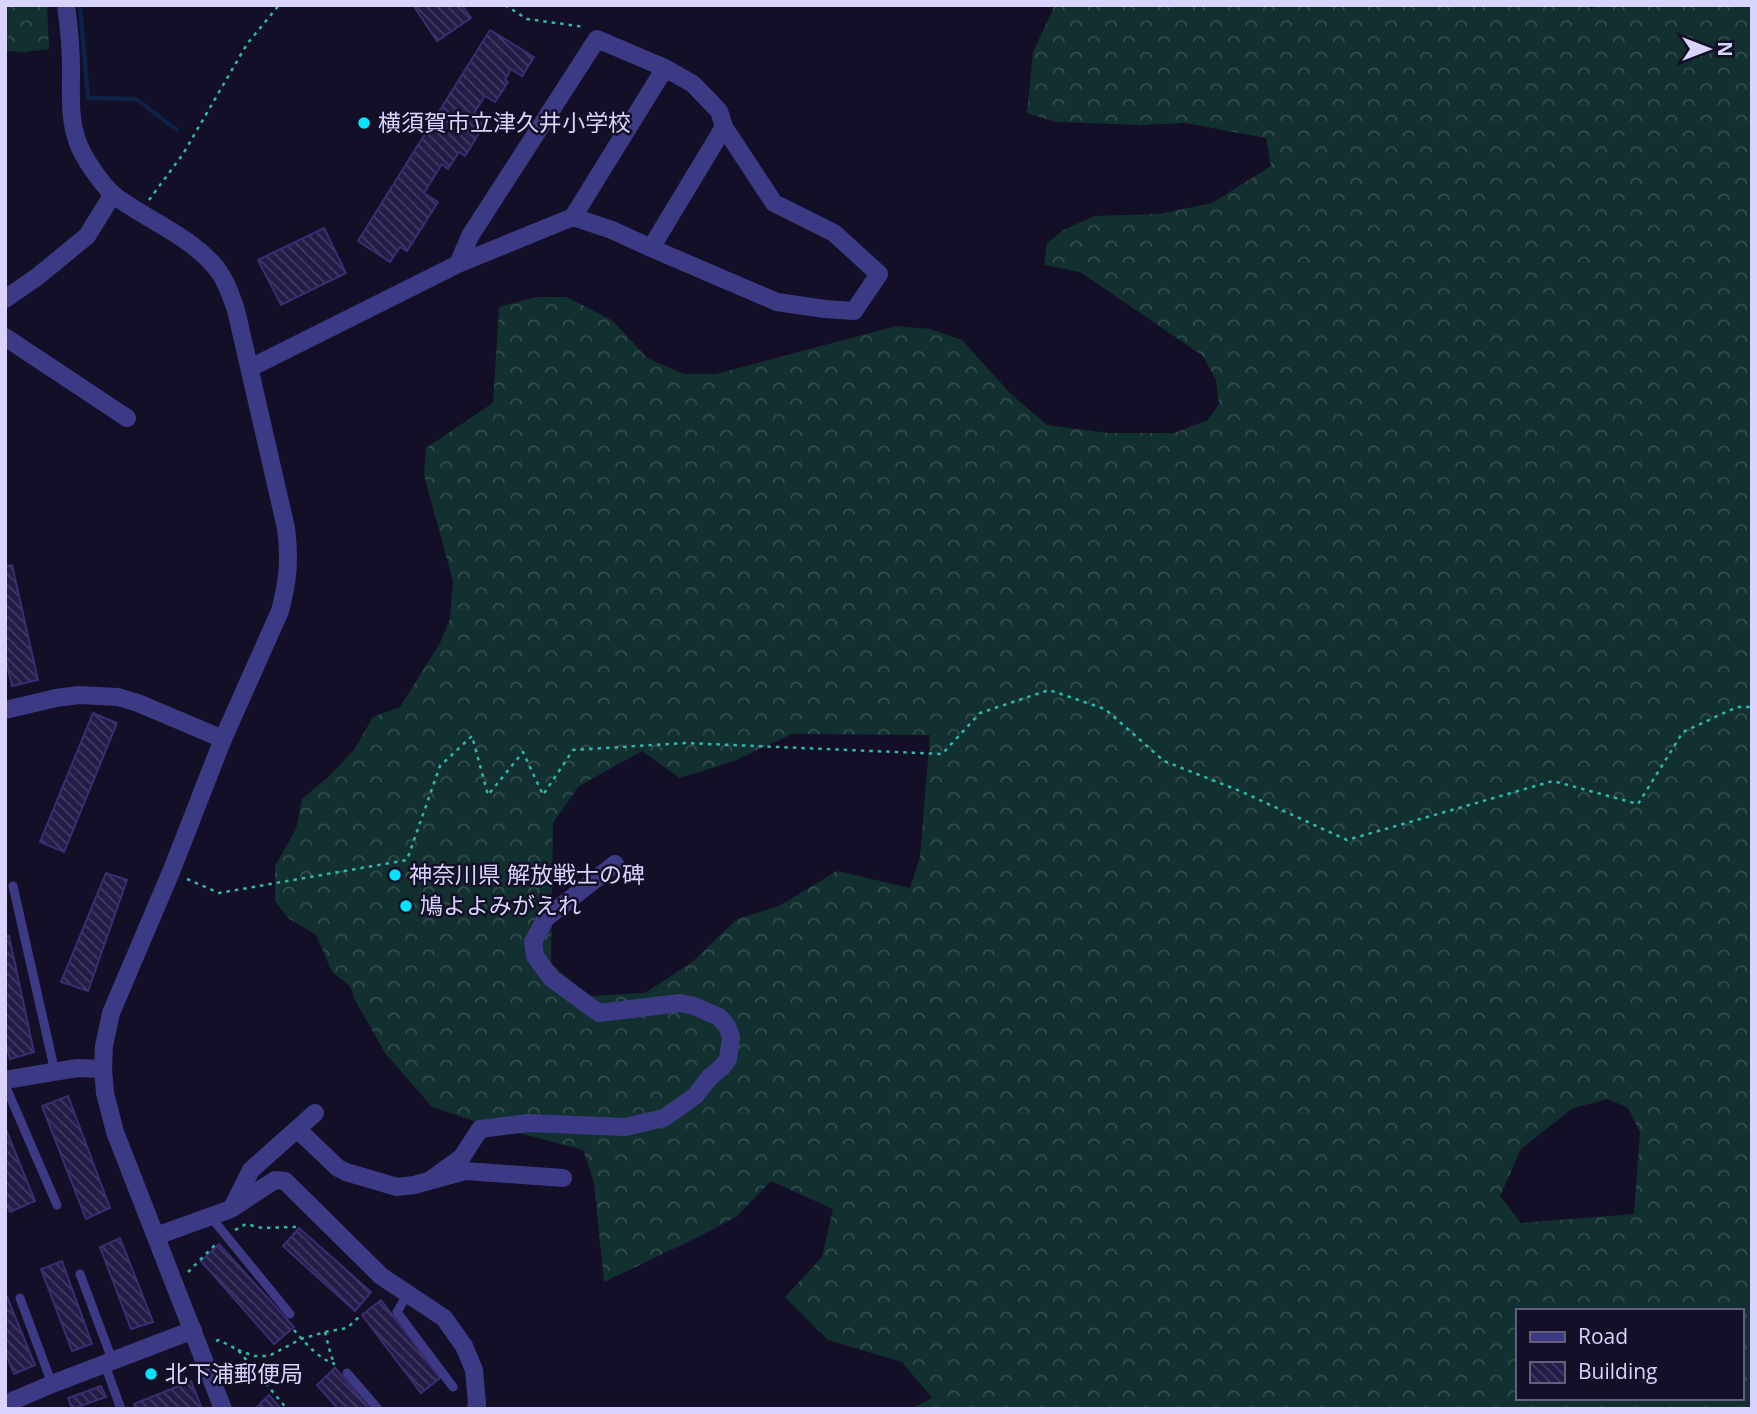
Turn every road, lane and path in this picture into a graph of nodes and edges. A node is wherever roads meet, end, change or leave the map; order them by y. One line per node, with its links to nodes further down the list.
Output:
1 (66, 5): 7 (street)
2 (279, 5): 8 (path)
3 (505, 5): 4 (path)
4 (597, 39): 5 (street); 11 (street)
5 (665, 68): 6 (street); 9 (street)
6 (724, 127): 10 (street); 10 (street)
7 (113, 194): 8 (street); 12 (street)
8 (141, 212): 14 (street)
9 (573, 218): 10 (street); 11 (street)
10 (651, 248)
11 (458, 264): 14 (street)
12 (5, 299)
13 (5, 337): 15 (street)
14 (250, 368): 18 (street)
15 (127, 418)
16 (1752, 707): 20 (path)
17 (5, 710): 18 (street)
18 (223, 739): 20 (street)
19 (615, 864): 28 (street)
20 (171, 872): 22 (street)
21 (13, 886): 23 (lane)
22 (103, 1069): 23 (street); 32 (street)
23 (55, 1072): 24 (street)
24 (5, 1082): 29 (lane)
25 (315, 1113): 26 (street)
26 (297, 1129): 28 (street); 30 (street)
27 (563, 1178): 28 (street)
28 (429, 1181)
29 (57, 1205)
30 (231, 1209): 31 (street); 34 (street)
31 (210, 1216): 32 (street); 36 (lane)
32 (156, 1236): 40 (street)
33 (80, 1275): 43 (lane)
34 (408, 1293): 46 (lane); 52 (street)
35 (20, 1298): 45 (lane)
36 (290, 1314)
37 (360, 1316): 39 (path)
38 (294, 1330): 41 (path)
39 (325, 1332): 41 (path); 41 (path)
40 (196, 1338): 42 (path); 43 (street); 49 (street)
41 (301, 1339): 42 (path)
42 (238, 1350): 50 (path)
43 (109, 1363): 45 (street); 48 (lane)
44 (347, 1373): 51 (lane)
45 (52, 1384): 47 (street)
46 (453, 1387)
47 (5, 1404)
48 (121, 1409)
49 (223, 1409)
50 (288, 1409)
51 (378, 1409)
52 (476, 1409)

